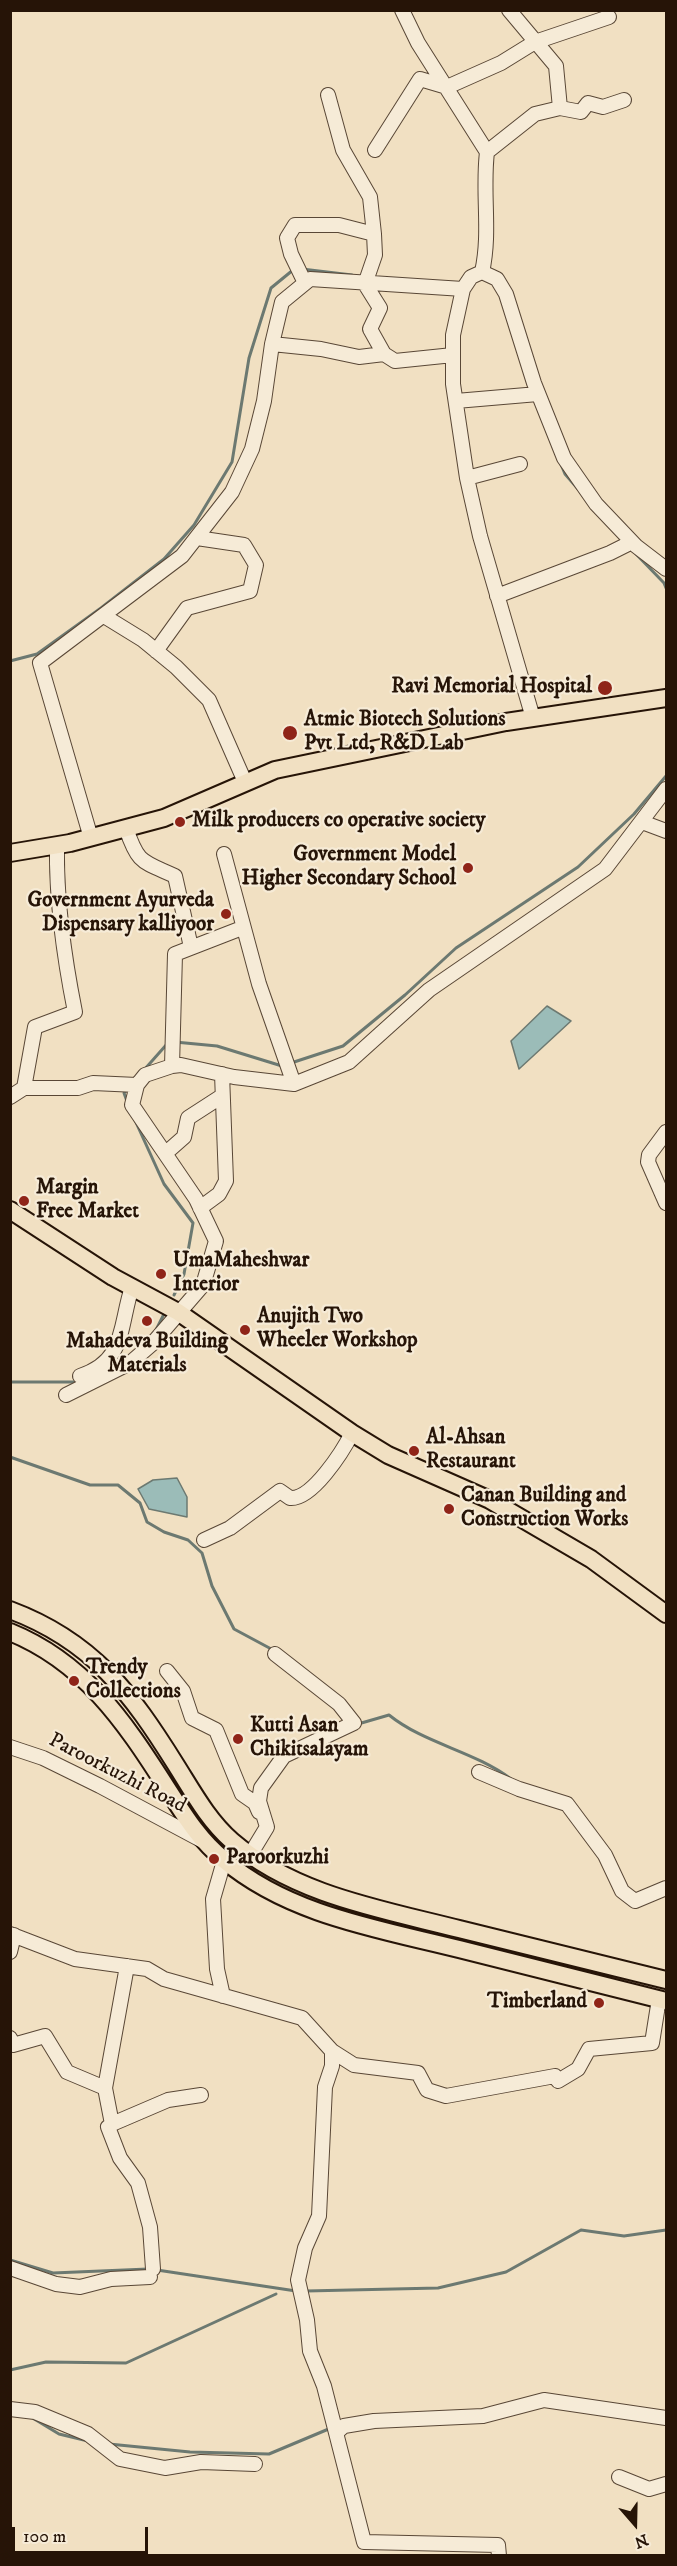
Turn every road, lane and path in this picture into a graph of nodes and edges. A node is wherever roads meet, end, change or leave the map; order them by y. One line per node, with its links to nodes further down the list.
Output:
1 (402, 10): 5 (street)
2 (508, 10): 4 (street)
3 (609, 17): 4 (street)
4 (535, 42): 5 (street); 8 (street)
5 (447, 87): 9 (street); 10 (street)
6 (328, 95): 11 (street)
7 (624, 100): 8 (street)
8 (560, 108): 10 (street)
9 (375, 150)
10 (487, 153): 13 (street)
11 (374, 234): 12 (street); 14 (street)
12 (366, 279): 13 (street); 14 (street); 16 (street)
13 (472, 279): 17 (street); 18 (street)
14 (305, 283): 15 (street)
15 (272, 344): 16 (street); 22 (street)
16 (384, 354): 17 (street)
17 (453, 355): 19 (street)
18 (534, 394): 19 (street); 23 (street)
19 (456, 401): 21 (street)
20 (520, 464): 21 (street)
21 (467, 478): 25 (street)
22 (197, 538): 26 (street); 27 (street)
23 (628, 544): 24 (street); 25 (street)
24 (666, 569)
25 (497, 596): 29 (street)
26 (104, 616): 27 (street); 35 (street)
27 (156, 651): 30 (street)
28 (666, 698): 29 (main road)
29 (533, 718): 30 (main road)
30 (245, 782): 33 (main road)
31 (666, 789): 32 (street)
32 (642, 822): 34 (street); 43 (street)
33 (126, 828): 35 (main road); 40 (street)
34 (666, 831)
35 (91, 838): 36 (main road)
36 (57, 846): 37 (main road); 45 (street)
37 (10, 853)
38 (224, 854): 39 (street)
39 (242, 928): 40 (street); 43 (street)
40 (191, 947): 41 (street)
41 (172, 1066): 42 (street); 44 (street)
42 (222, 1074): 43 (street); 46 (street)
43 (294, 1084)
44 (136, 1085): 45 (street); 49 (street)
45 (24, 1088): 47 (street)
46 (222, 1096): 49 (street); 51 (street)
47 (10, 1098)
48 (666, 1132): 50 (street)
49 (167, 1152): 51 (street)
50 (666, 1203)
51 (200, 1208): 54 (street)
52 (10, 1210): 53 (main road)
53 (132, 1287): 54 (main road); 55 (street)
54 (178, 1312): 56 (street); 57 (main road)
55 (80, 1376)
56 (66, 1395)
57 (352, 1433): 58 (street); 60 (main road)
58 (204, 1540)
59 (10, 1610): 68 (main road)
60 (666, 1614)
61 (10, 1632): 67 (main road)
62 (274, 1654): 66 (street)
63 (167, 1671): 66 (street)
64 (10, 1747): 67 (street, Paroorkuzhi Road)
65 (479, 1772): 70 (street)
66 (267, 1827): 68 (street)
67 (203, 1841): 69 (main road)
68 (250, 1855): 74 (main road)
69 (224, 1861): 75 (street); 76 (main road)
70 (666, 1888)
71 (12, 1935): 72 (street); 73 (street)
72 (10, 1952)
73 (127, 1966): 75 (street); 79 (street)
74 (666, 1980)
75 (223, 1996): 78 (street)
76 (663, 2000): 78 (street)
77 (10, 2038): 79 (street)
78 (332, 2051): 85 (street)
79 (105, 2088): 81 (street)
80 (201, 2095): 81 (street)
81 (112, 2124): 82 (street)
82 (10, 2268)
83 (10, 2409): 86 (street)
84 (666, 2418): 85 (street)
85 (335, 2427): 89 (street)
86 (255, 2464)
87 (619, 2477): 88 (street)
88 (666, 2484)
89 (499, 2556)

